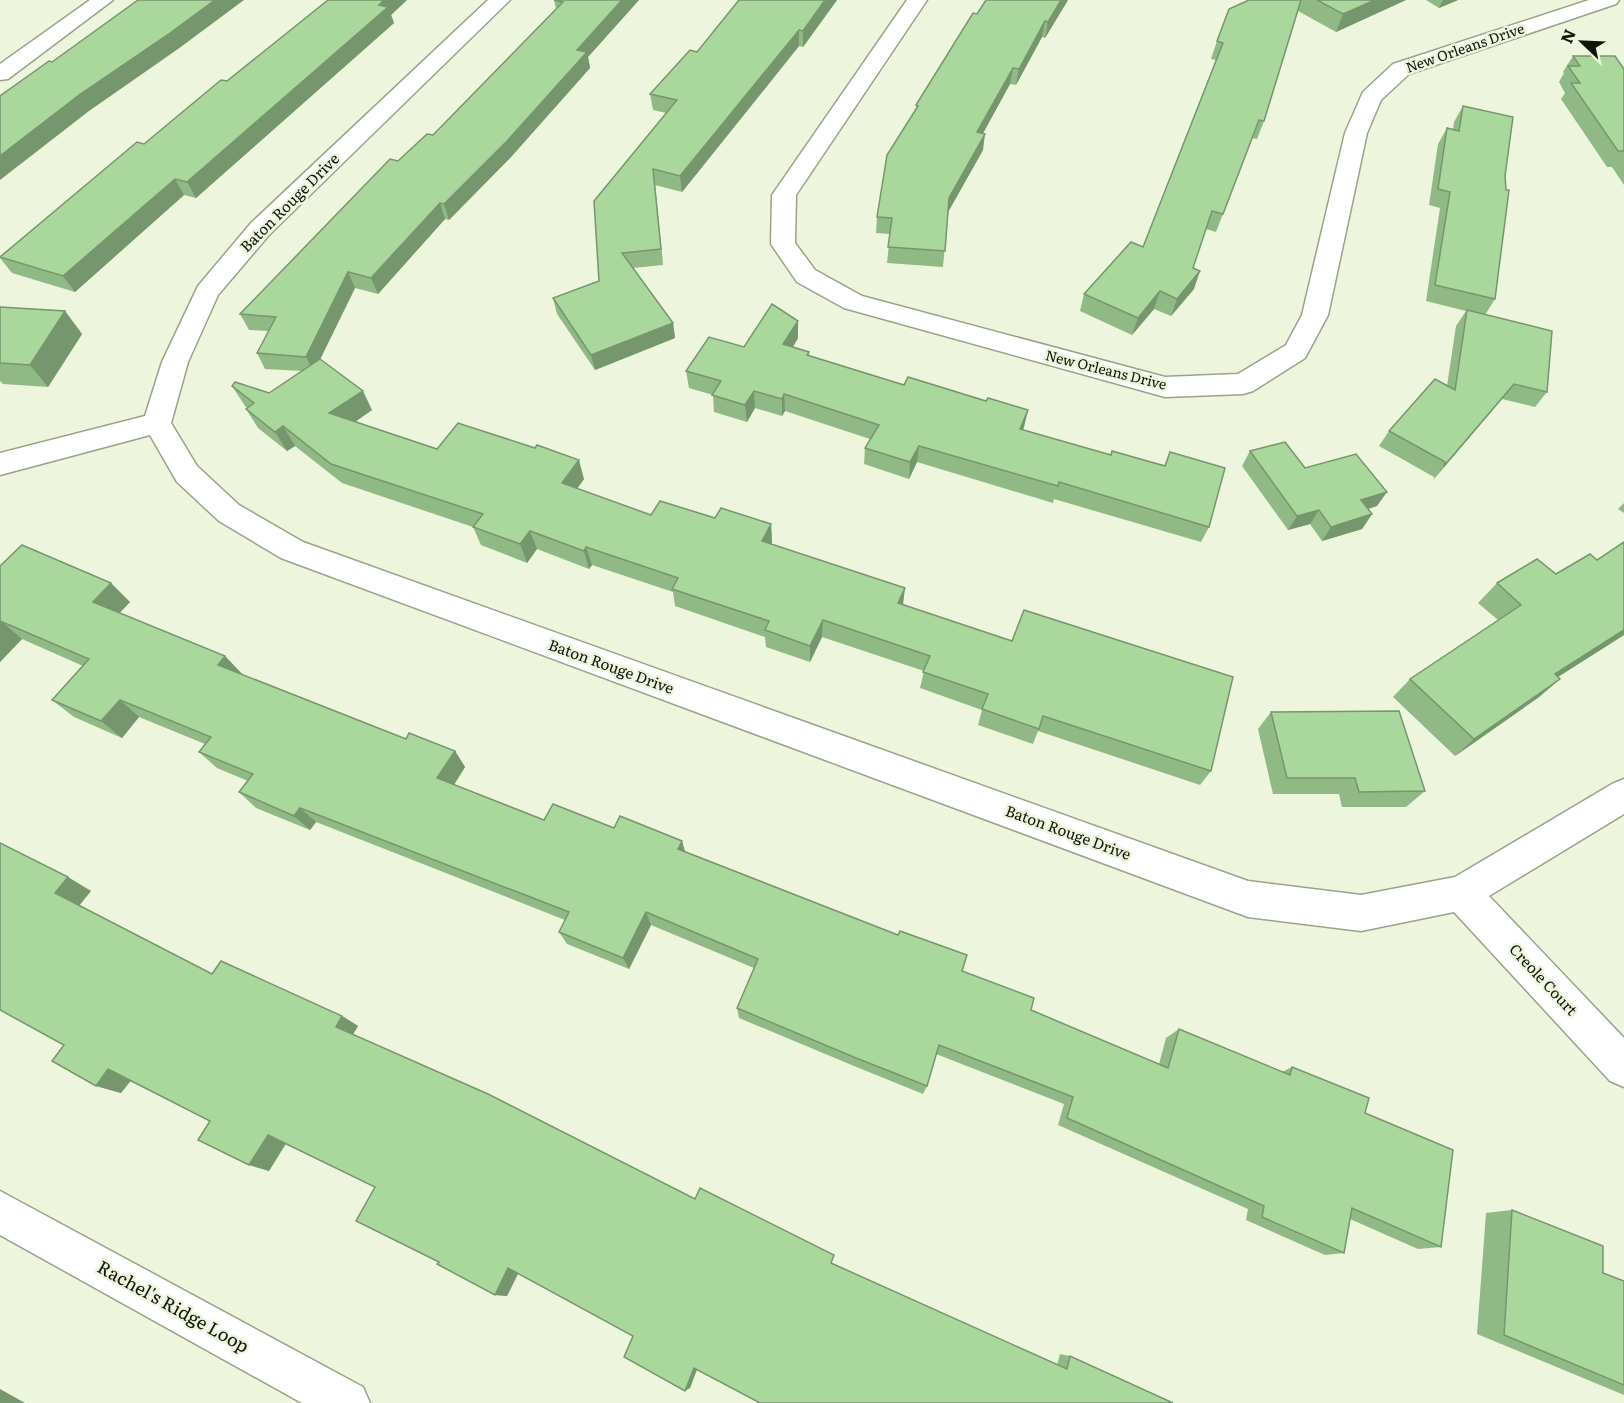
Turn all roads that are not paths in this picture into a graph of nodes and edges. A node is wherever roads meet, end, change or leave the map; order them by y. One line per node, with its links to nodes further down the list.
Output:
1 (104, 0): 5 (street)
2 (500, 0): 6 (street, Baton Rouge Drive)
3 (917, 0): 4 (street, New Orleans Drive)
4 (1602, 5)
5 (0, 74)
6 (157, 423): 7 (street); 9 (street, Baton Rouge Drive)
7 (0, 464)
8 (1624, 795): 9 (street, Baton Rouge Drive)
9 (1461, 893): 10 (street, Creole Court)
10 (1624, 1067)
11 (0, 1212): 12 (street, Rachel's Ridge Loop)
12 (347, 1403)

